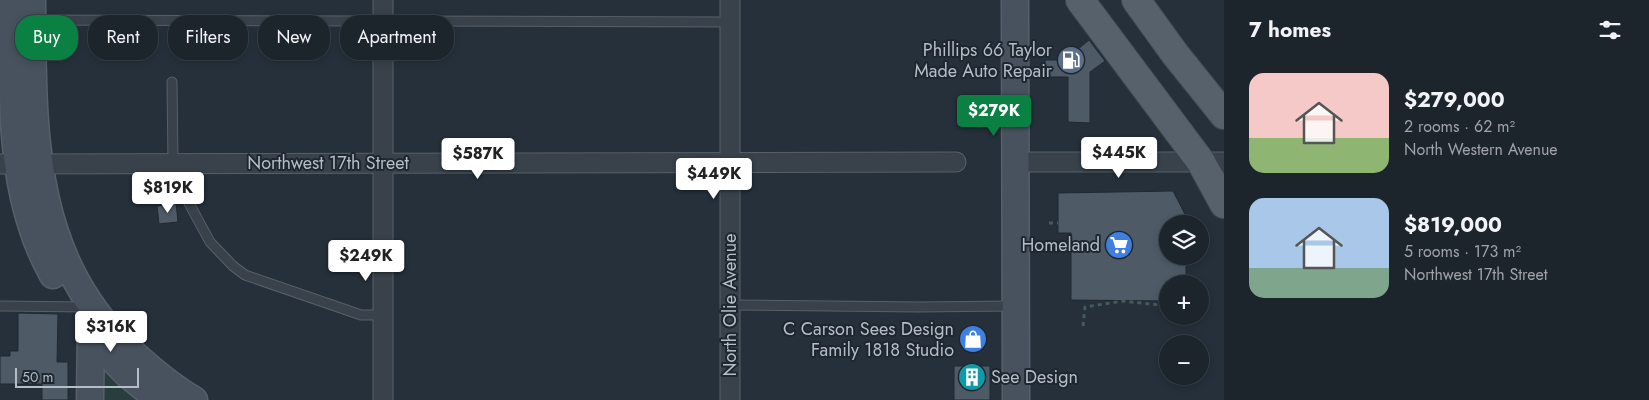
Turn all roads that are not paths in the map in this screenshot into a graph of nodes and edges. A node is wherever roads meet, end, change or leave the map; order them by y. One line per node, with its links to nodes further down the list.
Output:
1 (383, 0): 7 (street)
2 (730, 0): 10 (street, North Olie Avenue)
3 (1015, 0): 15 (street)
4 (1080, 0): 16 (main road)
5 (1136, 0): 13 (main road)
6 (18, 12): 8 (lane); 18 (street)
7 (383, 15)
8 (340, 19)
9 (454, 20): 10 (lane)
10 (731, 22): 20 (street, North Olie Avenue)
11 (383, 60): 19 (street)
12 (172, 82): 17 (lane)
13 (1224, 115)
14 (956, 162): 20 (street, Northwest 17th Street)
15 (1015, 162): 16 (street); 24 (street)
16 (1212, 162): 21 (main road)
17 (178, 163): 18 (street, Northwest 17th Street); 19 (street, Northwest 17th Street); 26 (lane)
18 (19, 164): 25 (street)
19 (382, 164): 20 (street, Northwest 17th Street); 26 (street)
20 (730, 164): 23 (street, North Olie Avenue)
21 (1224, 204)
22 (0, 306): 25 (lane)
23 (730, 306): 24 (lane); 32 (street, North Olie Avenue)
24 (1016, 306): 33 (street)
25 (81, 307): 27 (street); 30 (street)
26 (383, 315): 31 (street)
27 (91, 336): 28 (street); 29 (street)
28 (90, 400)
29 (160, 400)
30 (194, 400)
31 (383, 400)
32 (730, 400)
33 (1016, 400)

